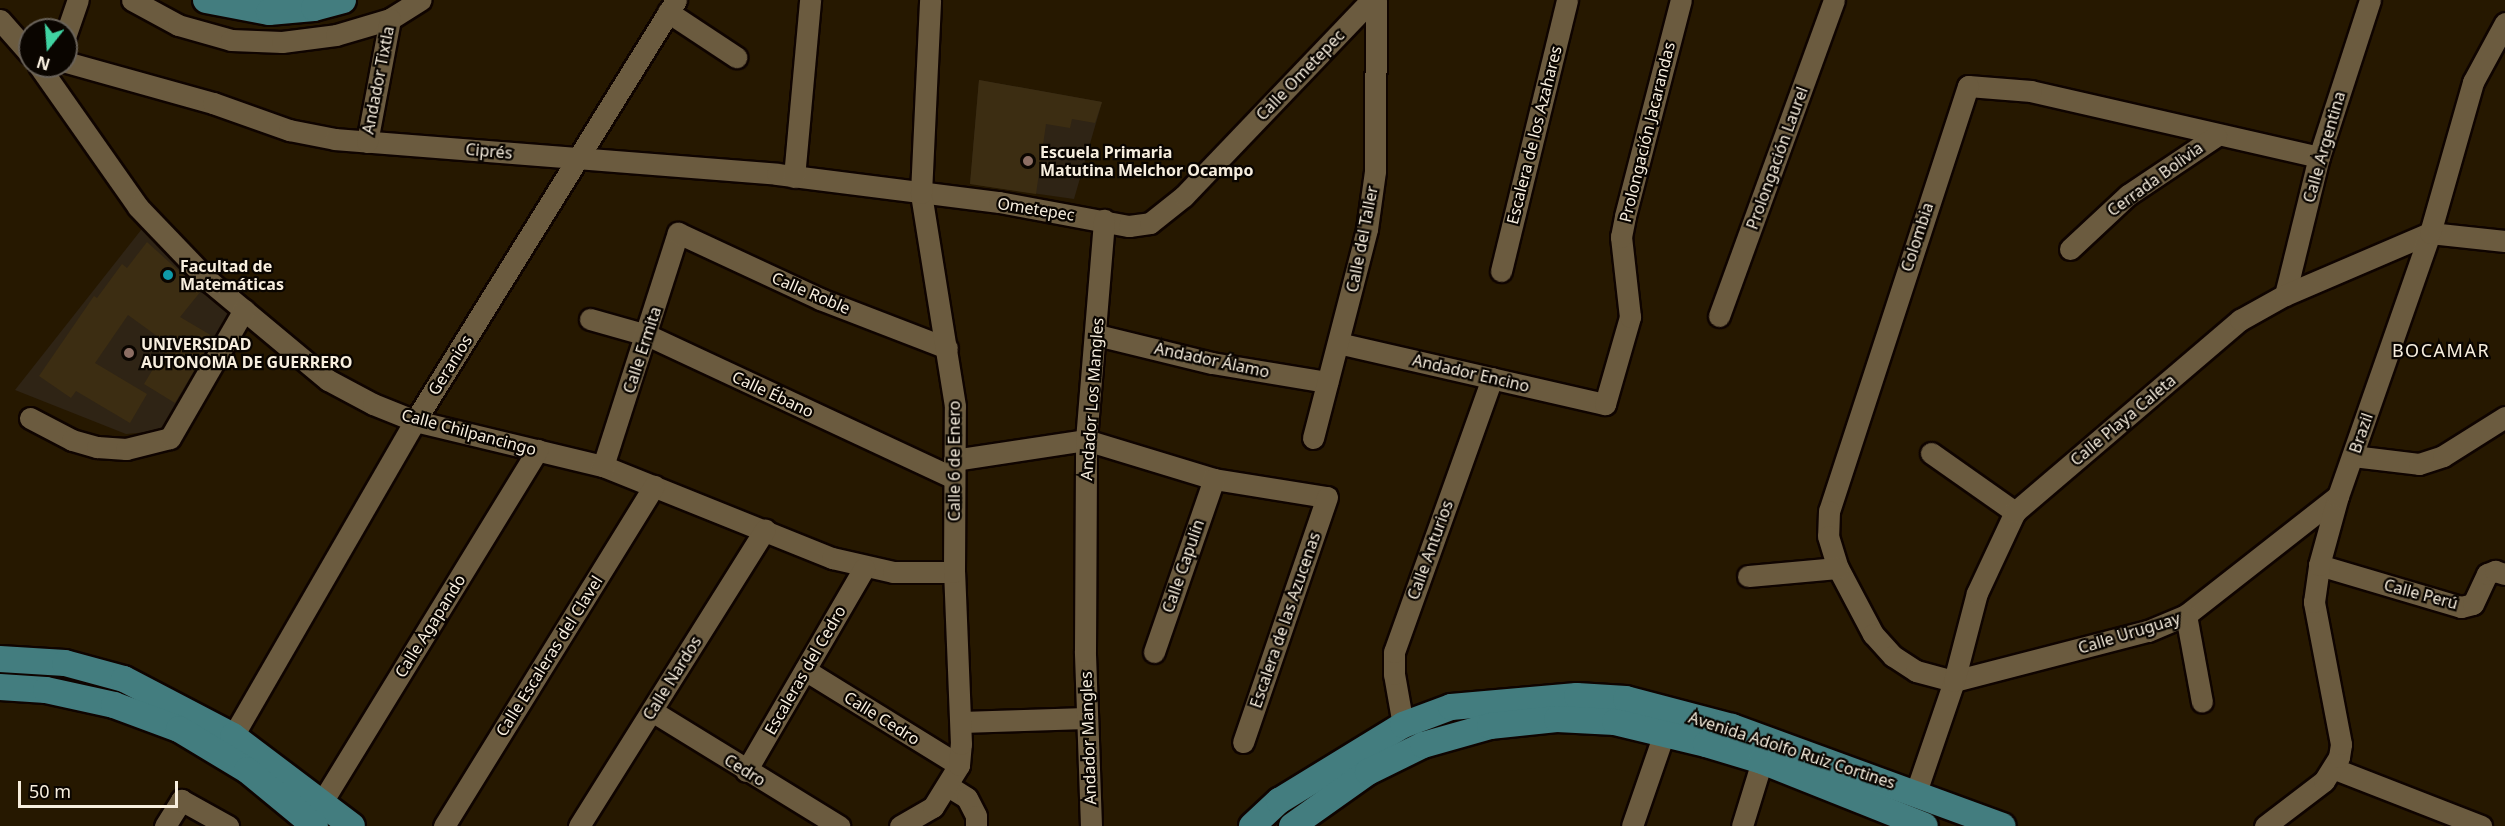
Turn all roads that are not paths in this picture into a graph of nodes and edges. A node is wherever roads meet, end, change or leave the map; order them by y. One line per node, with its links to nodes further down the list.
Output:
1 (78, 0): 15 (street)
2 (132, 0): 16 (street)
3 (206, 0): 4 (main road)
4 (343, 0)
5 (421, 0): 16 (street)
6 (810, 0): 27 (street)
7 (930, 0): 28 (street, Calle 6 de Enero)
8 (1371, 0): 30 (street, Calle Ometepec)
9 (1376, 0): 42 (street, Calle del Taller)
10 (1567, 0): 35 (street, Escalera de los Azahares)
11 (1681, 0): 46 (street, Prolongación Jacarandas)
12 (1834, 0): 38 (street, Prolongación Laurel)
13 (2370, 0): 25 (street, Calle Argentina)
14 (672, 6): 20 (street); 26 (street, Geranios)
15 (72, 18)
16 (390, 19): 24 (street, Andador Tixtla)
17 (0, 20): 19 (street)
18 (2505, 23): 32 (street, Brazil)
19 (18, 40)
20 (736, 57)
21 (78, 65): 24 (street, Ciprés)
22 (47, 78): 37 (street, Calle Chilpancingo)
23 (2216, 136): 25 (street, Colombia); 34 (street, Cerrada Bolivia); 64 (street, Colombia)
24 (367, 142): 26 (street, Ciprés)
25 (2319, 157): 36 (street, Calle Argentina)
26 (578, 158): 27 (street, Ciprés); 48 (street, Geranios)
27 (794, 177): 28 (street, Ciprés)
28 (921, 193): 29 (street, Ometepec); 43 (street, Calle 6 de Enero)
29 (1104, 220): 30 (street, Ometepec); 41 (street, Andador Los Mangles)
30 (1150, 223)
31 (678, 233): 40 (street, Calle Ermita); 43 (street, Calle Roble)
32 (2430, 233): 33 (street, Calle Playa Caleta); 36 (street, Calle Playa Caleta); 54 (street, Brazil)
33 (2505, 241)
34 (2070, 249)
35 (1501, 271)
36 (2285, 295): 60 (street, Calle Playa Caleta)
37 (244, 310): 47 (street); 48 (street, Calle Chilpancingo)
38 (1719, 316)
39 (590, 319): 40 (street, Calle Ébano)
40 (647, 335): 55 (street, Calle Ermita); 56 (street, Calle Ébano)
41 (1097, 335): 45 (street, Andador Álamo); 51 (street, Andador Los Mangles)
42 (1338, 343): 44 (street, Andador Encino); 45 (street, Calle del Taller)
43 (947, 348): 56 (street, Calle 6 de Enero)
44 (1492, 378): 46 (street, Andador Encino); 80 (street, Calle Anturios)
45 (1327, 382): 50 (street, Calle del Taller)
46 (1605, 404)
47 (30, 418)
48 (415, 421): 52 (street, Calle Chilpancingo); 81 (street, Geranios)
49 (2503, 421): 54 (street)
50 (1313, 438)
51 (1086, 440): 56 (street); 57 (street); 69 (street, Andador Los Mangles)
52 (538, 450): 55 (street, Calle Chilpancingo); 89 (street, Calle Agapando)
53 (1931, 453): 60 (street)
54 (2353, 456): 59 (street, Brazil)
55 (603, 465): 58 (street, Calle Chilpancingo)
56 (954, 469): 65 (street, Calle 6 de Enero)
57 (1214, 479): 70 (street, Calle Capulín); 82 (street, Escalera de las Azucenas)
58 (654, 486): 61 (street, Calle Chilpancingo); 93 (street, Calle Escaleras del Clavel)
59 (2338, 496): 62 (street, Brazil); 68 (street, Calle Uruguay)
60 (2015, 512): 73 (street, Calle Playa Caleta)
61 (765, 530): 63 (street, Calle Chilpancingo); 76 (street, Calle Nardos)
62 (2319, 565): 66 (street, Calle Perú); 85 (street, Brazil)
63 (864, 568): 65 (street, Calle Chilpancingo); 72 (street, Escaleras del Cedro)
64 (1838, 568): 67 (street); 73 (street, Colombia)
65 (954, 572): 78 (street, Calle 6 de Enero)
66 (2505, 574)
67 (1748, 576)
68 (2186, 615): 73 (street, Calle Uruguay); 75 (street)
69 (1084, 651): 77 (street, Andador Mangles)
70 (1154, 652)
71 (0, 659): 81 (main road)
72 (805, 670): 84 (street, Calle Cedro); 86 (street, Escaleras del Cedro)
73 (1954, 681): 88 (street, Calle Playa Caleta)
74 (0, 687): 89 (main road)
75 (2202, 702)
76 (652, 711): 86 (street, Cedro); 94 (street, Calle Nardos)
77 (1086, 718): 78 (street); 98 (street, Andador Mangles)
78 (960, 722): 84 (street, Calle 6 de Enero)
79 (1668, 722): 80 (main road, Avenida Adolfo Ruiz Cortines); 83 (main road, Avenida Adolfo Ruiz Cortines); 88 (main road, Avenida Adolfo Ruiz Cortines); 100 (main road, Avenida Adolfo Ruiz Cortines); 101 (street)
80 (1403, 725): 99 (main road, Avenida Adolfo Ruiz Cortines)
81 (233, 736): 89 (main road)
82 (1243, 742)
83 (1762, 761): 102 (street); 103 (main road, Avenida Adolfo Ruiz Cortines)
84 (959, 765): 87 (street, Calle 6 de Enero)
85 (2334, 769): 105 (street); 106 (street)
86 (746, 771): 95 (street, Cedro)
87 (948, 786): 96 (street, Calle 6 de Enero); 97 (street)
88 (1916, 792): 104 (main road, Avenida Adolfo Ruiz Cortines)
89 (318, 814): 90 (main road)
90 (343, 823)
91 (165, 826): 92 (street)
92 (228, 826)
93 (444, 826)
94 (579, 826)
95 (839, 826)
96 (900, 826)
97 (975, 826)
98 (1091, 826)
99 (1252, 826)
100 (1292, 826)
101 (1632, 826)
102 (1742, 826)
103 (1925, 826)
104 (2002, 826)
105 (2265, 826)
106 (2481, 826)

